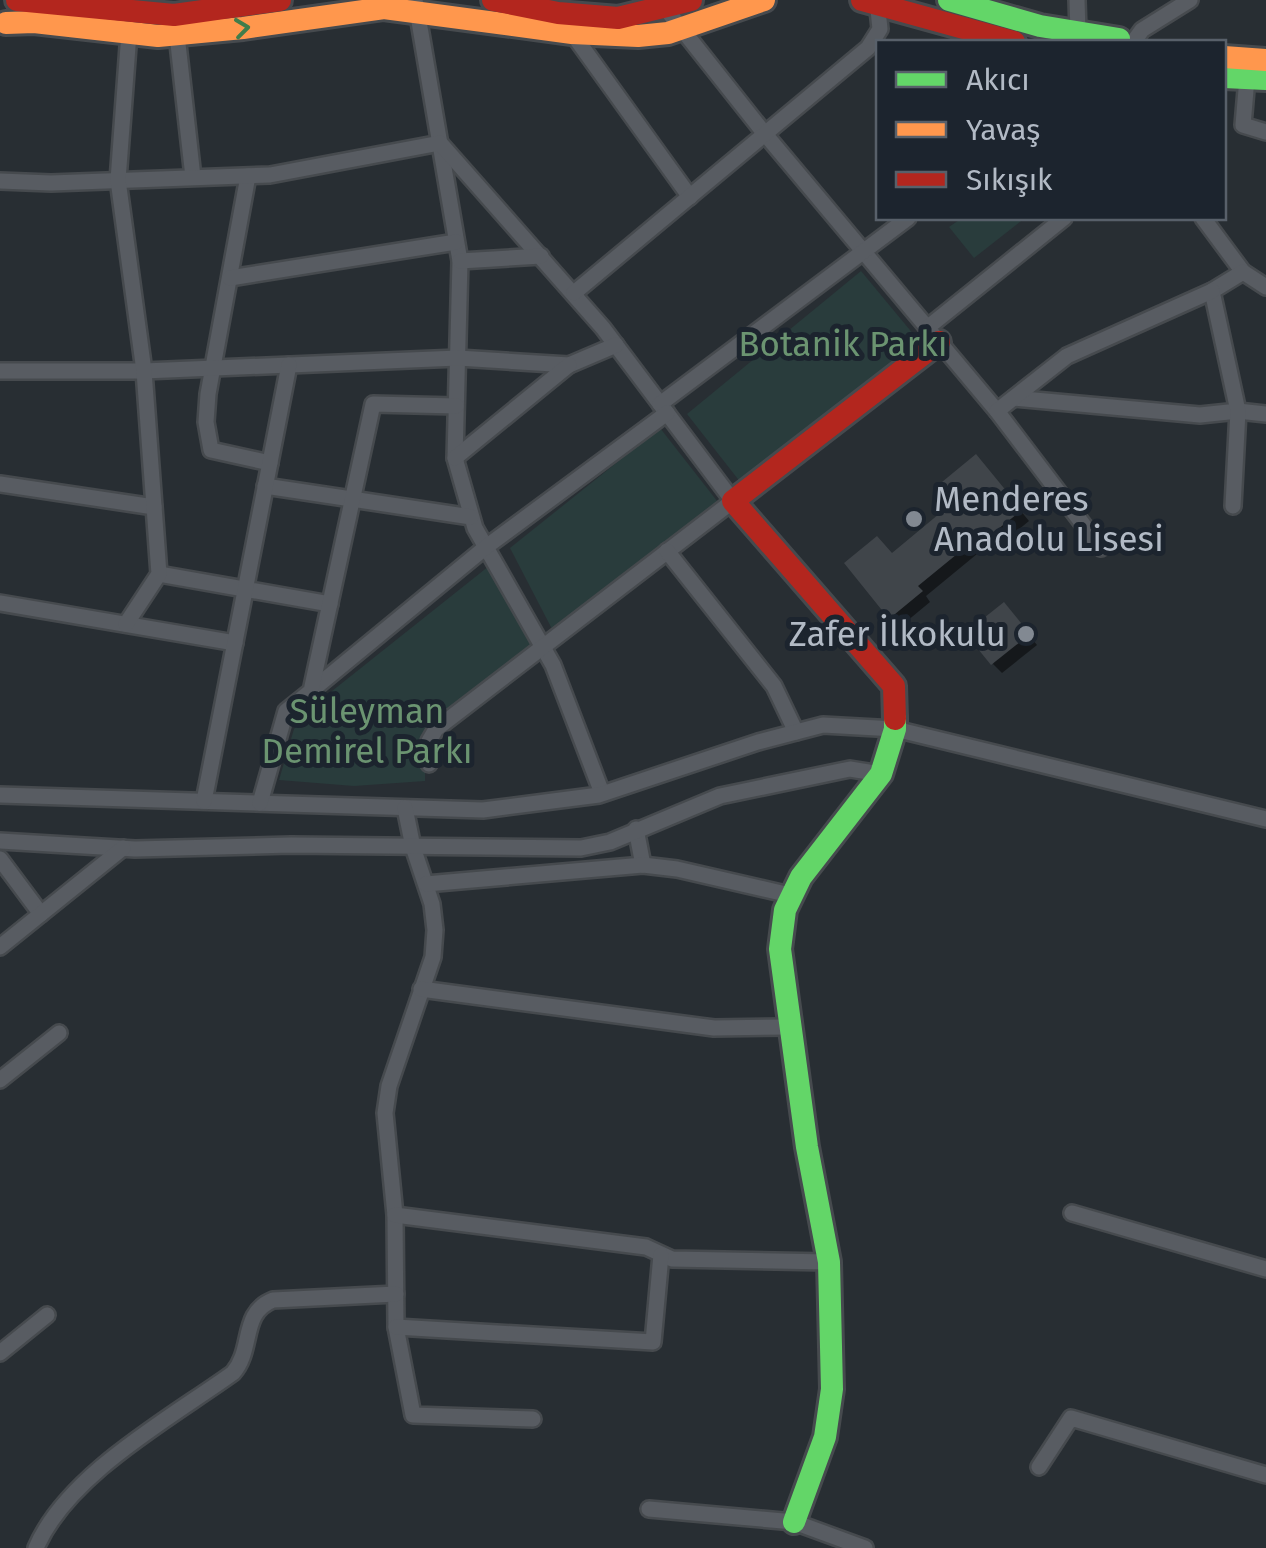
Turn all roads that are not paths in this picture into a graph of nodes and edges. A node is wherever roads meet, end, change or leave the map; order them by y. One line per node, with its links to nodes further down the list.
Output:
1 (17, 0): 11 (street)
2 (280, 0): 11 (street)
3 (493, 0): 12 (street)
4 (692, 0): 14 (street)
5 (764, 0): 16 (street)
6 (949, 0): 13 (street)
7 (1077, 0): 18 (street)
8 (1190, 0): 23 (street)
9 (872, 2): 21 (street); 30 (street)
10 (416, 5): 17 (street); 20 (street, one-way to 10); 31 (street)
11 (188, 6)
12 (557, 6): 14 (street)
13 (996, 7): 18 (street)
14 (666, 9): 16 (street)
15 (3, 22): 19 (street)
16 (682, 29): 17 (street); 30 (street)
17 (572, 32): 36 (street)
18 (1078, 32): 22 (street)
19 (129, 33): 20 (street); 34 (street)
20 (177, 34): 33 (street)
21 (1007, 40)
22 (1120, 40)
23 (1127, 40)
24 (1226, 57): 25 (street)
25 (1266, 60)
26 (1246, 78): 28 (street)
27 (1226, 120): 28 (street)
28 (1243, 124): 29 (street)
29 (1266, 132)
30 (765, 134): 36 (street); 41 (street)
31 (440, 142): 32 (street); 40 (street); 42 (street)
32 (248, 176): 33 (street); 45 (street)
33 (193, 177): 34 (street)
34 (118, 180): 35 (street); 55 (street)
35 (0, 181)
36 (690, 197): 48 (street)
37 (905, 220): 41 (street)
38 (1062, 220): 49 (street)
39 (1204, 220): 44 (street)
40 (456, 242): 43 (street); 45 (street)
41 (864, 252): 49 (street); 59 (street)
42 (541, 256): 43 (street); 48 (street)
43 (460, 261): 51 (street)
44 (1243, 272): 46 (street); 47 (street)
45 (230, 278): 54 (street)
46 (1266, 287)
47 (1212, 291): 57 (street); 61 (street)
48 (574, 293): 50 (street)
49 (933, 335): 60 (street); 67 (street)
50 (616, 345): 53 (street); 59 (street)
51 (458, 358): 52 (street); 53 (street); 58 (street)
52 (289, 365): 54 (street); 64 (street)
53 (569, 365): 63 (street)
54 (214, 368): 55 (street); 64 (street)
55 (144, 370): 56 (street); 70 (street)
56 (0, 371)
57 (1014, 398): 60 (street); 61 (street)
58 (456, 406): 63 (street); 68 (street)
59 (664, 408): 67 (street); 72 (street)
60 (996, 411): 73 (street)
61 (1238, 411): 62 (street); 69 (street)
62 (1266, 414)
63 (455, 458): 71 (street)
64 (270, 463): 66 (street)
65 (0, 484): 70 (street)
66 (266, 486): 68 (street); 76 (street)
67 (733, 501): 74 (street); 83 (street)
68 (352, 502): 71 (street); 78 (street)
69 (1234, 506)
70 (154, 507): 75 (street)
71 (472, 517): 72 (street)
72 (486, 547): 81 (street); 82 (street)
73 (1100, 548)
74 (667, 552): 81 (street); 84 (street)
75 (159, 574): 76 (street); 79 (street)
76 (246, 588): 78 (street); 80 (street)
77 (0, 603): 79 (street)
78 (330, 604): 82 (street)
79 (126, 624): 80 (street)
80 (235, 642): 89 (street)
81 (543, 647): 85 (street); 87 (street)
82 (311, 692): 90 (street)
83 (895, 730): 84 (street); 86 (street); 92 (street)
84 (796, 732): 87 (street)
85 (429, 764)
86 (882, 774): 93 (street); 100 (street)
87 (602, 793): 91 (street)
88 (0, 794): 89 (street)
89 (204, 801): 90 (street)
90 (260, 803): 91 (street)
91 (405, 808): 95 (street)
92 (1266, 819)
93 (636, 829): 95 (street); 98 (street)
94 (0, 842): 96 (street)
95 (413, 847): 96 (street); 99 (street)
96 (123, 848): 101 (street)
97 (0, 859): 101 (street)
98 (643, 865): 99 (street); 100 (street)
99 (426, 884): 103 (street)
100 (790, 894): 104 (street)
101 (41, 914): 102 (street)
102 (0, 947)
103 (422, 989): 104 (street); 108 (street)
104 (790, 1027): 110 (street)
105 (59, 1033): 106 (street)
106 (0, 1080)
107 (1072, 1213): 111 (street)
108 (395, 1215): 109 (street); 112 (street)
109 (661, 1255): 110 (street); 114 (street)
110 (829, 1262): 120 (street)
111 (1266, 1269)
112 (396, 1294): 114 (street); 121 (street)
113 (47, 1316): 115 (street)
114 (396, 1327): 116 (street)
115 (0, 1353)
116 (533, 1419)
117 (1039, 1467): 118 (street)
118 (1266, 1474)
119 (649, 1508): 120 (street)
120 (794, 1522): 122 (street)
121 (36, 1548)
122 (865, 1548)

